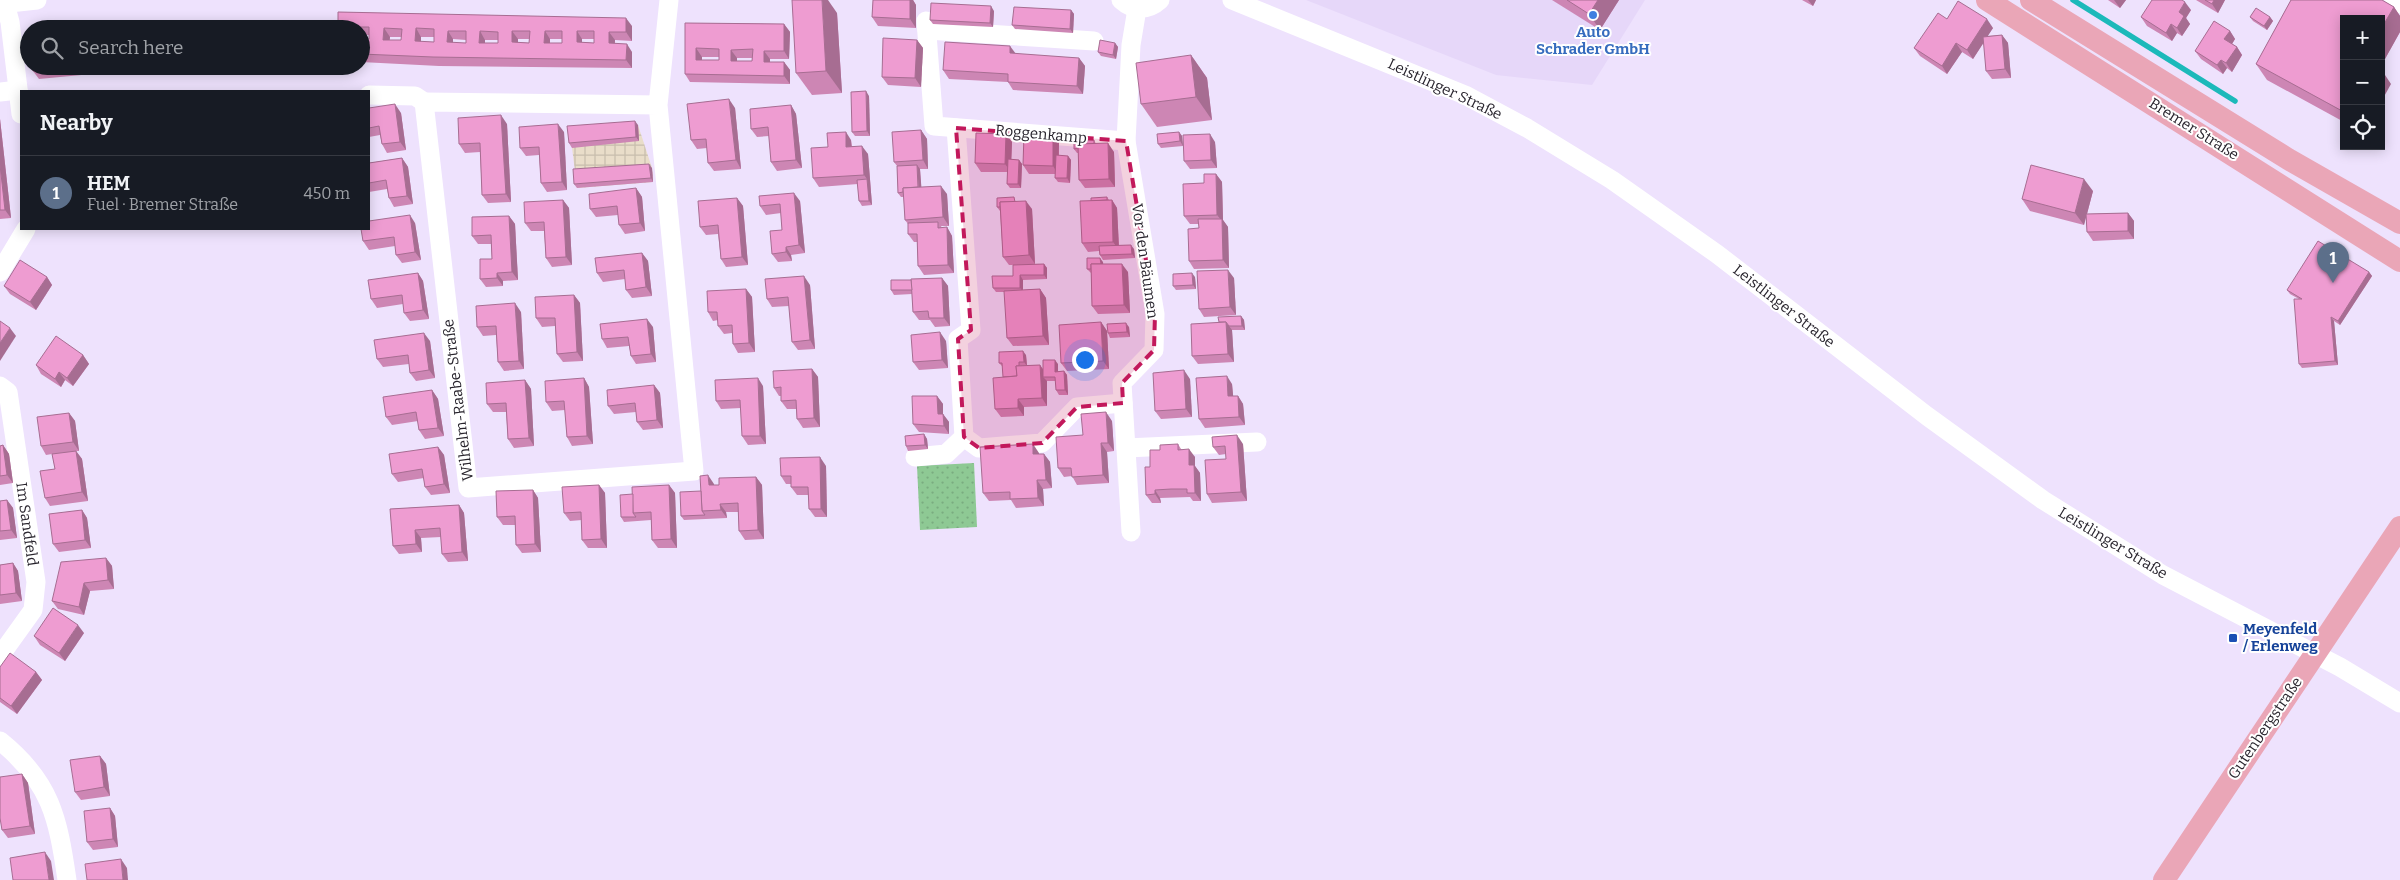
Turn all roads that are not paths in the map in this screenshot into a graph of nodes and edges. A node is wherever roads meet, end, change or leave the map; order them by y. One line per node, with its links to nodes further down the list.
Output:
1 (37, 0): 8 (street)
2 (669, 0): 15 (street, Wilhelm-Raabe-Straße)
3 (1160, 0): 9 (street)
4 (1232, 0): 31 (street, Leistlinger Straße)
5 (1987, 0): 21 (main road, Bremer Straße)
6 (2032, 0): 19 (main road, Bremer Straße)
7 (2394, 0): 10 (street)
8 (2, 3): 12 (street)
9 (1129, 4): 18 (street, Vor den Bäumen)
10 (2400, 4)
11 (1094, 41): 17 (street, Roggenkamp)
12 (9, 91): 16 (street)
13 (370, 95): 14 (street)
14 (424, 102): 15 (street); 15 (street, Wilhelm-Raabe-Straße)
15 (658, 105)
16 (20, 112)
17 (956, 128): 18 (street, Roggenkamp); 25 (street)
18 (1126, 141): 24 (street, Vor den Bäumen)
19 (2400, 224)
20 (25, 230): 22 (street)
21 (2400, 261)
22 (0, 272)
23 (0, 386): 32 (street, Im Sandfeld)
24 (1123, 403): 25 (street); 27 (street, Vor den Bäumen)
25 (964, 437): 28 (street)
26 (1257, 442): 27 (street)
27 (1126, 448): 30 (street, Vor den Bäumen)
28 (915, 457)
29 (2400, 527): 31 (main road, Gutenbergstraße)
30 (1131, 532)
31 (2315, 654): 33 (street, Leistlinger Straße); 36 (main road, Gutenbergstraße)
32 (0, 656)
33 (2400, 703)
34 (0, 741): 35 (street)
35 (67, 880)
36 (2164, 880)

